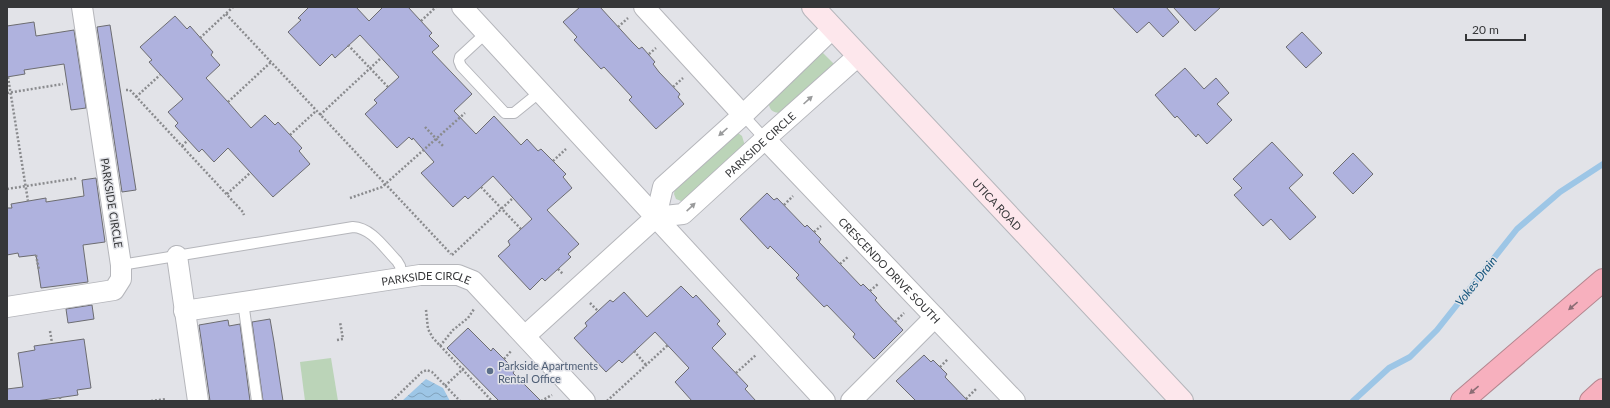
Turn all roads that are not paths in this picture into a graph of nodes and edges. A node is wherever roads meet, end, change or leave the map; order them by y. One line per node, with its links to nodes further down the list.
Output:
1 (82, 7): 13 (street, PARKSIDE CIRCLE)
2 (462, 7): 6 (street)
3 (813, 7): 5 (street, UTICA ROAD)
4 (636, 12): 9 (street)
5 (833, 28): 7 (street, UTICA ROAD); 9 (street)
6 (486, 33): 8 (street); 8 (lane)
7 (858, 56): 10 (street, PARKSIDE CIRCLE, one-way to 7); 28 (street, UTICA ROAD)
8 (540, 92): 11 (street)
9 (743, 115): 10 (lane); 11 (street, one-way to 11)
10 (765, 139): 11 (street, PARKSIDE CIRCLE, one-way to 10); 19 (street, CRESCENDO DRIVE SOUTH)
11 (656, 218): 20 (street); 25 (street)
12 (177, 256): 13 (lane); 14 (lane); 18 (street)
13 (121, 265): 17 (street, PARKSIDE CIRCLE)
14 (402, 278): 16 (street, PARKSIDE CIRCLE); 20 (street, PARKSIDE CIRCLE)
15 (1603, 280): 29 (highway, one-way to 29)
16 (243, 302): 18 (street, PARKSIDE CIRCLE); 23 (lane)
17 (7, 306)
18 (184, 311): 22 (street)
19 (935, 317): 26 (street); 27 (street, CRESCENDO DRIVE SOUTH)
20 (525, 336): 24 (street, PARKSIDE CIRCLE)
21 (1603, 390): 30 (highway)
22 (198, 401)
23 (257, 401)
24 (585, 401)
25 (824, 401)
26 (851, 401)
27 (1015, 401)
28 (1182, 401)
29 (1462, 401)
30 (1591, 401)

